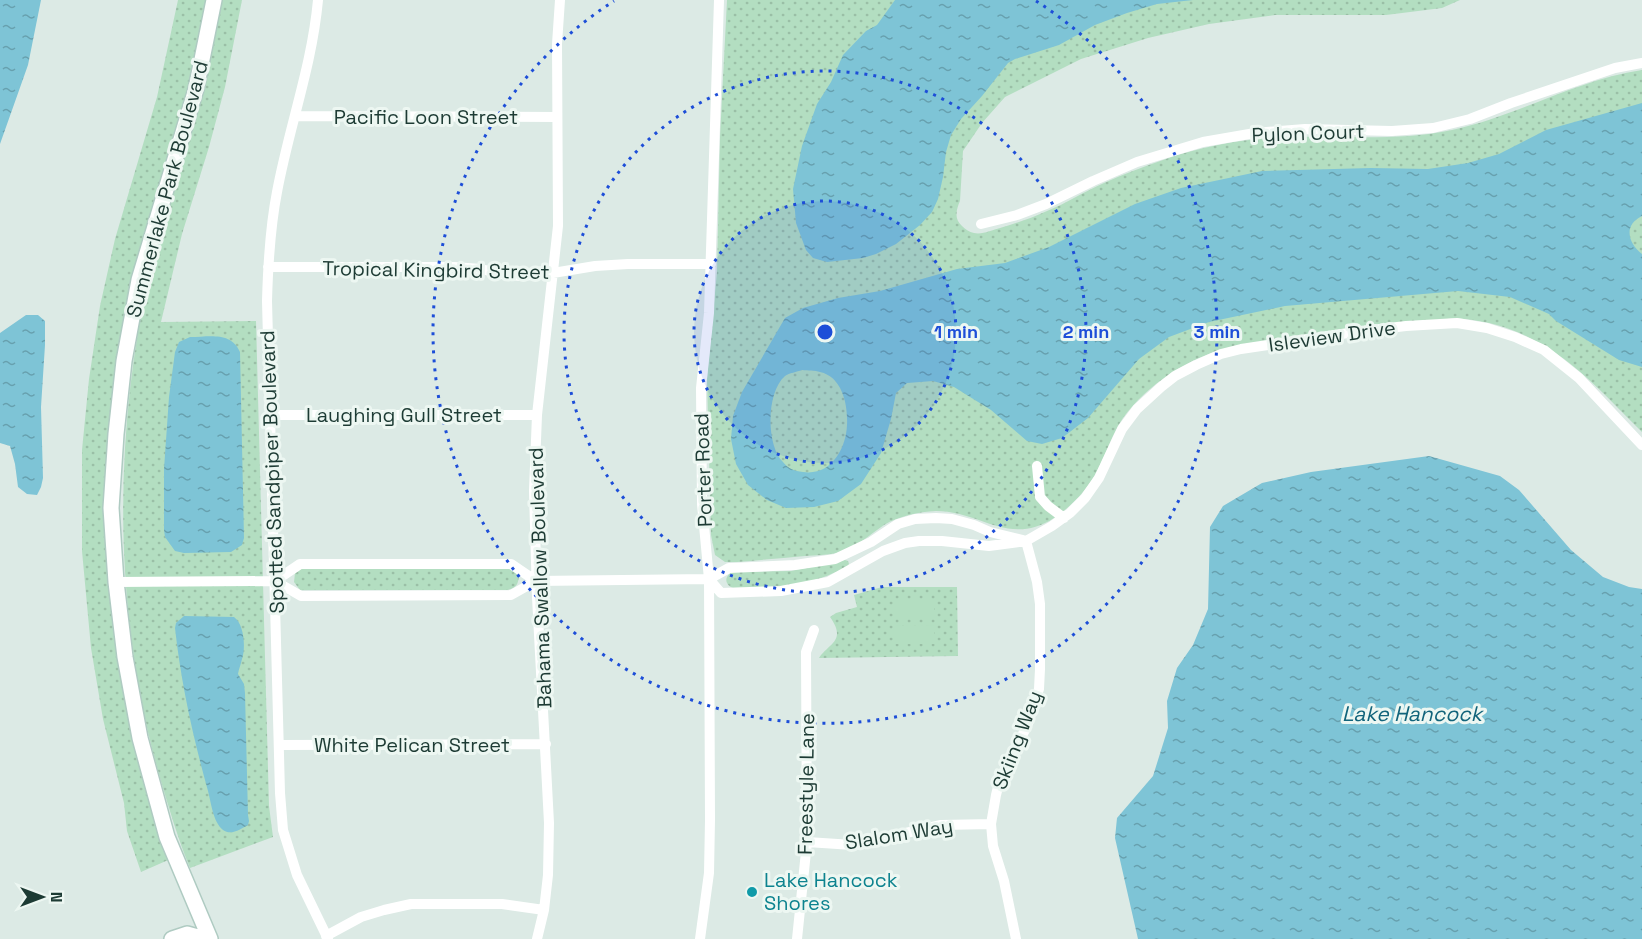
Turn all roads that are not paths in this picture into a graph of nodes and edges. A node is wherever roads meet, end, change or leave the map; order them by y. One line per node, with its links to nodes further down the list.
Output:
1 (214, 0): 23 (main road, Summerlake Park Boulevard)
2 (318, 0): 6 (street, Spotted Sandpiper Boulevard)
3 (560, 0): 7 (street, Bahama Swallow Boulevard)
4 (719, 0): 9 (street, Porter Road)
5 (1642, 63): 8 (street, Pylon Court)
6 (296, 116): 7 (street, Pacific Loon Street); 10 (street, Spotted Sandpiper Boulevard)
7 (557, 117): 11 (street, Bahama Swallow Boulevard)
8 (981, 225)
9 (711, 264): 11 (street, Tropical Kingbird Street); 20 (street, Porter Road)
10 (268, 267): 11 (street, Tropical Kingbird Street); 12 (street, Spotted Sandpiper Boulevard)
11 (552, 273): 13 (street, Bahama Swallow Boulevard)
12 (270, 415): 13 (street, Laughing Gull Street); 22 (street, Spotted Sandpiper Boulevard)
13 (537, 416): 21 (street, Bahama Swallow Boulevard)
14 (1642, 445): 16 (street, Isleview Drive)
15 (1036, 466): 16 (street)
16 (1064, 518): 17 (street, Isleview Drive)
17 (1026, 541): 18 (street); 19 (street, Isleview Drive); 27 (street, Skiing Way)
18 (853, 552): 19 (street); 20 (street)
19 (860, 564): 20 (street, Isleview Drive)
20 (709, 579): 21 (street); 35 (street, Porter Road)
21 (536, 580): 22 (street); 22 (street); 25 (street, Bahama Swallow Boulevard)
22 (275, 581): 23 (street); 26 (street, Spotted Sandpiper Boulevard)
23 (116, 582): 33 (main road, Summerlake Park Boulevard)
24 (814, 630): 28 (street, Freestyle Lane)
25 (546, 744): 26 (street, White Pelican Street); 29 (street, Bahama Swallow Boulevard)
26 (279, 745): 30 (street, Spotted Sandpiper Boulevard)
27 (991, 824): 28 (street, Slalom Way); 37 (street, Skiing Way)
28 (807, 842): 36 (street, Freestyle Lane)
29 (544, 910): 30 (street); 34 (street, Bahama Swallow Boulevard)
30 (327, 937)
31 (172, 939): 32 (main road)
32 (205, 939)
33 (210, 939)
34 (537, 939)
35 (700, 939)
36 (796, 939)
37 (1016, 939)

